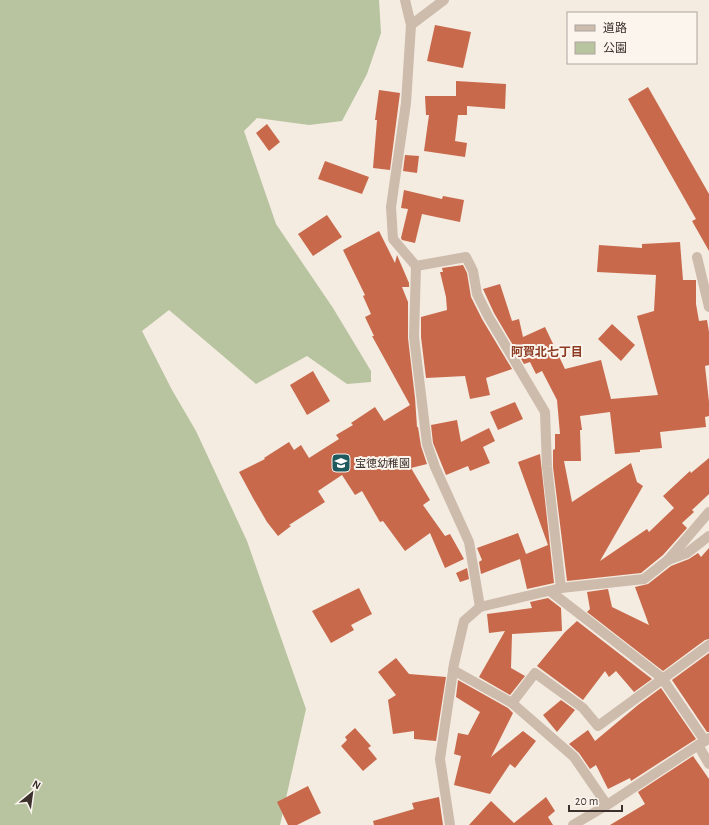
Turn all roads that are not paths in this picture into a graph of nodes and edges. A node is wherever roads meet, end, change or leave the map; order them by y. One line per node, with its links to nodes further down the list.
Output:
1 (405, 0): 3 (street)
2 (444, 0): 3 (street)
3 (411, 25): 5 (street)
4 (698, 257): 6 (street)
5 (416, 266): 10 (street); 12 (street)
6 (709, 307)
7 (709, 512): 9 (street)
8 (709, 536): 9 (street)
9 (668, 560): 10 (street)
10 (561, 588): 11 (street)
11 (550, 591): 12 (street); 15 (street)
12 (480, 607): 14 (street)
13 (709, 645): 15 (street)
14 (453, 670): 16 (street); 20 (street)
15 (662, 678): 16 (street); 17 (street)
16 (512, 703): 19 (street)
17 (704, 741): 18 (street); 19 (street)
18 (709, 764)
19 (607, 805): 21 (street)
20 (450, 825)
21 (573, 825)

